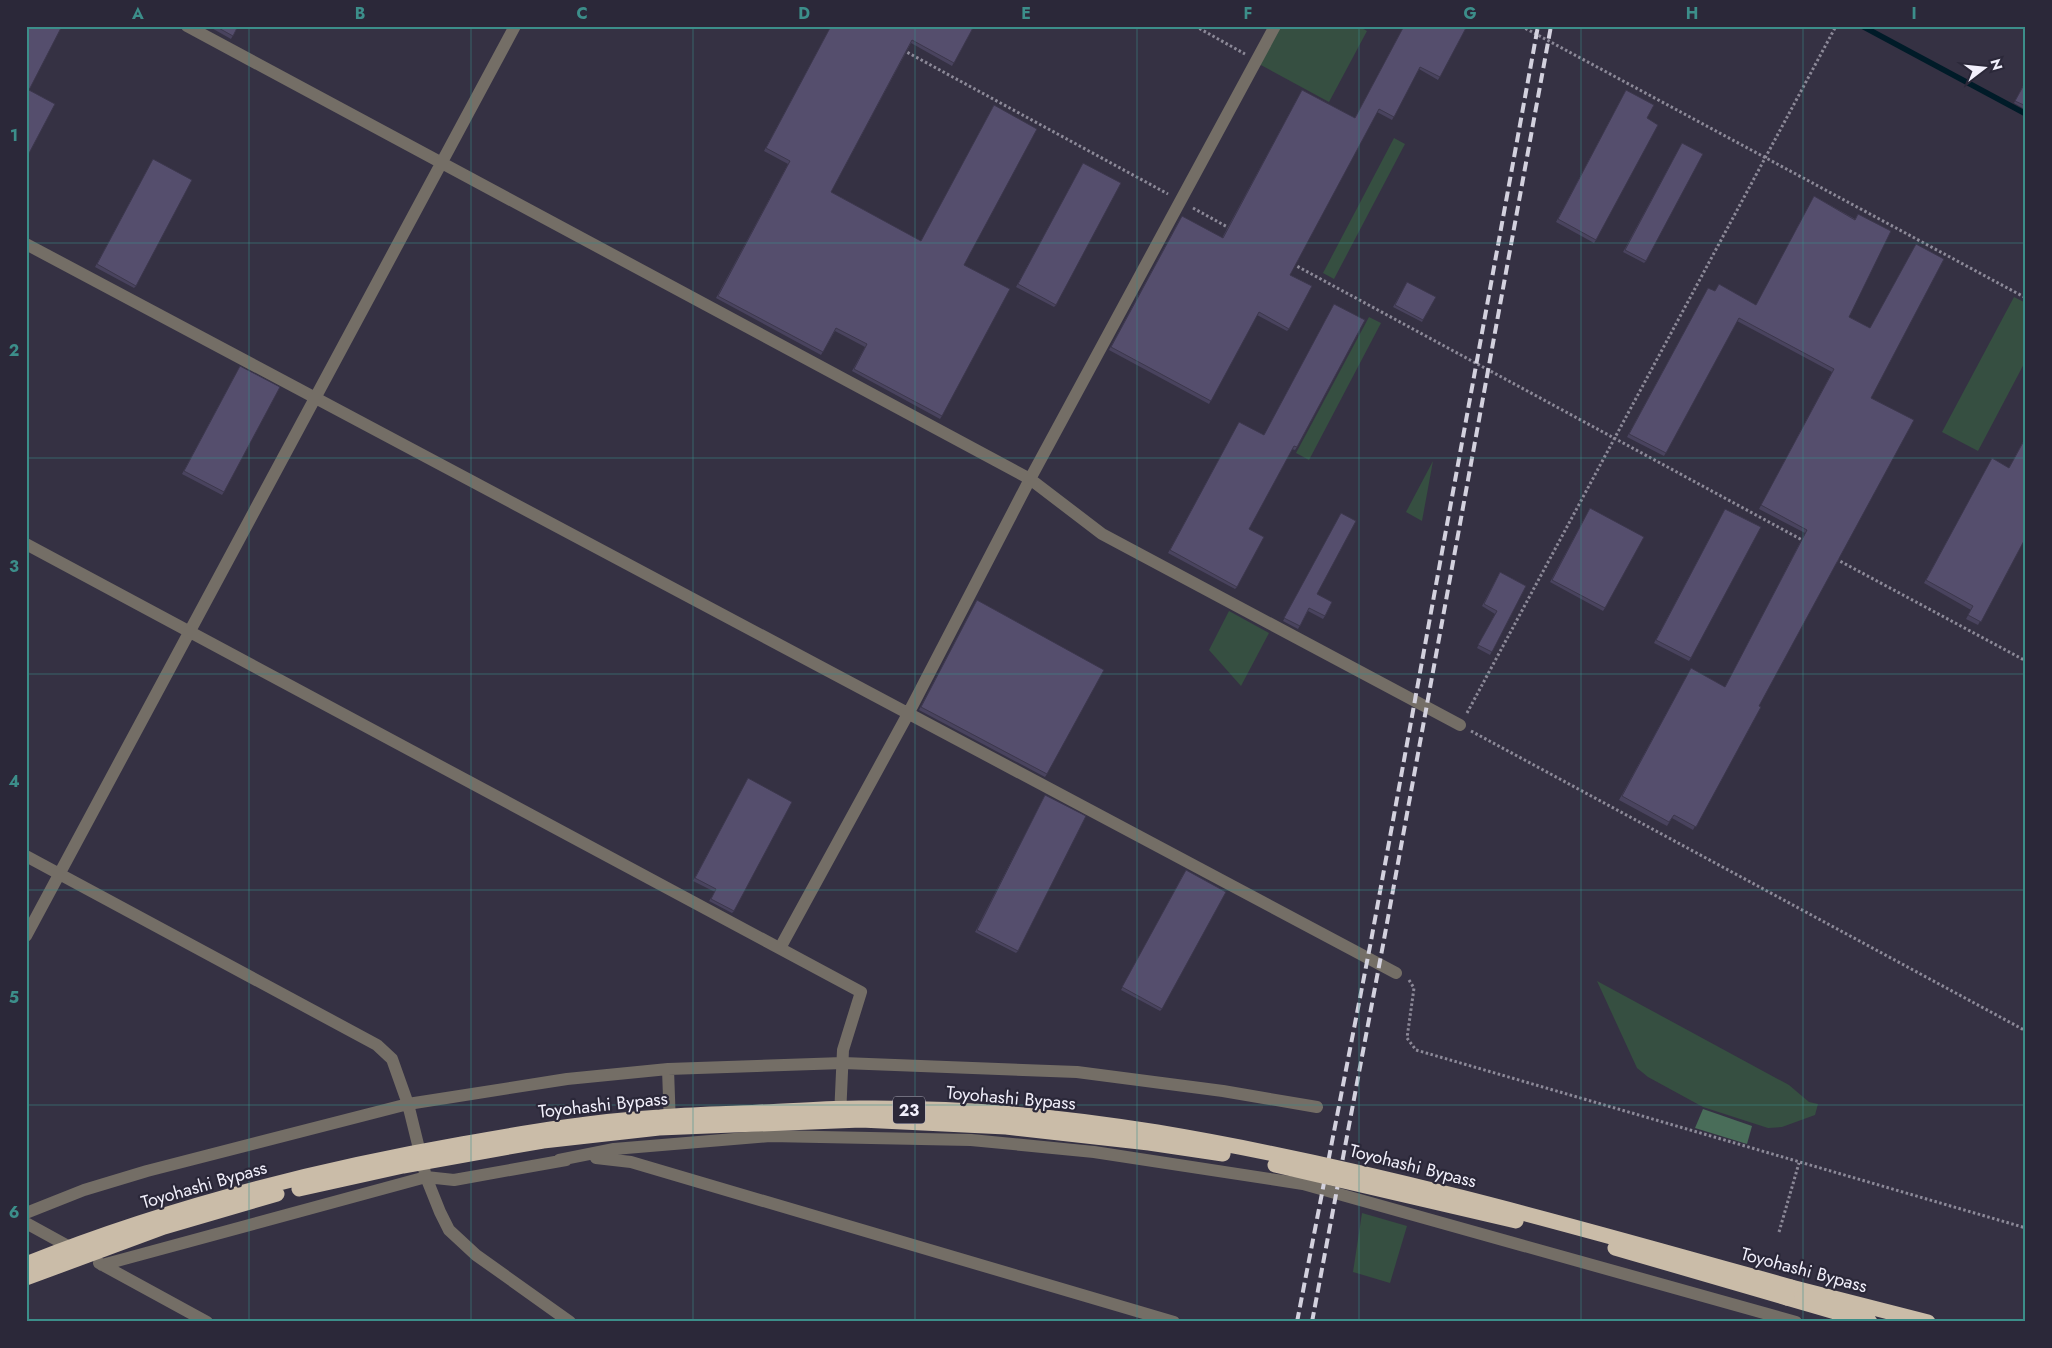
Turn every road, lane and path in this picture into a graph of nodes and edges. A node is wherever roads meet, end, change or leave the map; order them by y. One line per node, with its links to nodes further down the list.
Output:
1 (187, 26): 10 (street)
2 (516, 26): 10 (street)
3 (1195, 26): 8 (path)
4 (1275, 26): 8 (street)
5 (1521, 26): 9 (path)
6 (1836, 26): 9 (path)
7 (902, 50): 11 (path)
8 (1257, 60): 11 (street)
9 (1764, 157): 15 (path); 17 (path)
10 (442, 162): 16 (street); 18 (street)
11 (1182, 202): 12 (path); 18 (street)
12 (1234, 230)
13 (26, 244): 16 (street)
14 (1285, 259): 17 (path)
15 (2026, 298)
16 (314, 398): 22 (street); 24 (street)
17 (1614, 439): 19 (path); 25 (path)
18 (1030, 479): 24 (street); 25 (street)
19 (1807, 543)
20 (26, 544): 22 (street)
21 (1833, 557): 23 (path)
22 (189, 631): 27 (street); 29 (street)
23 (2026, 661)
24 (908, 714): 29 (street); 30 (street)
25 (1460, 725): 31 (path)
26 (26, 856): 27 (street)
27 (60, 874): 28 (street); 34 (street)
28 (26, 936)
29 (780, 948): 32 (street)
30 (1396, 973): 39 (path)
31 (2026, 1031)
32 (843, 1063): 33 (street); 35 (street); 36 (street)
33 (668, 1069): 34 (street); 37 (street)
34 (408, 1104): 40 (street); 41 (street)
35 (1317, 1107)
36 (839, 1136): 37 (street); 51 (street)
37 (671, 1143): 38 (street)
38 (559, 1160): 40 (street); 50 (street)
39 (1799, 1163): 43 (path); 44 (path)
40 (426, 1177): 46 (street); 49 (street)
41 (26, 1213)
42 (26, 1223): 46 (street)
43 (2026, 1228)
44 (1779, 1232)
45 (26, 1264): 53 (highway, Toyohashi Bypass / 23, bridge)
46 (102, 1265): 48 (street)
47 (26, 1278): 52 (highway, Toyohashi Bypass / 23, bridge)
48 (207, 1322)
49 (570, 1322)
50 (1174, 1322)
51 (1796, 1322)
52 (1870, 1322)
53 (1928, 1322)

